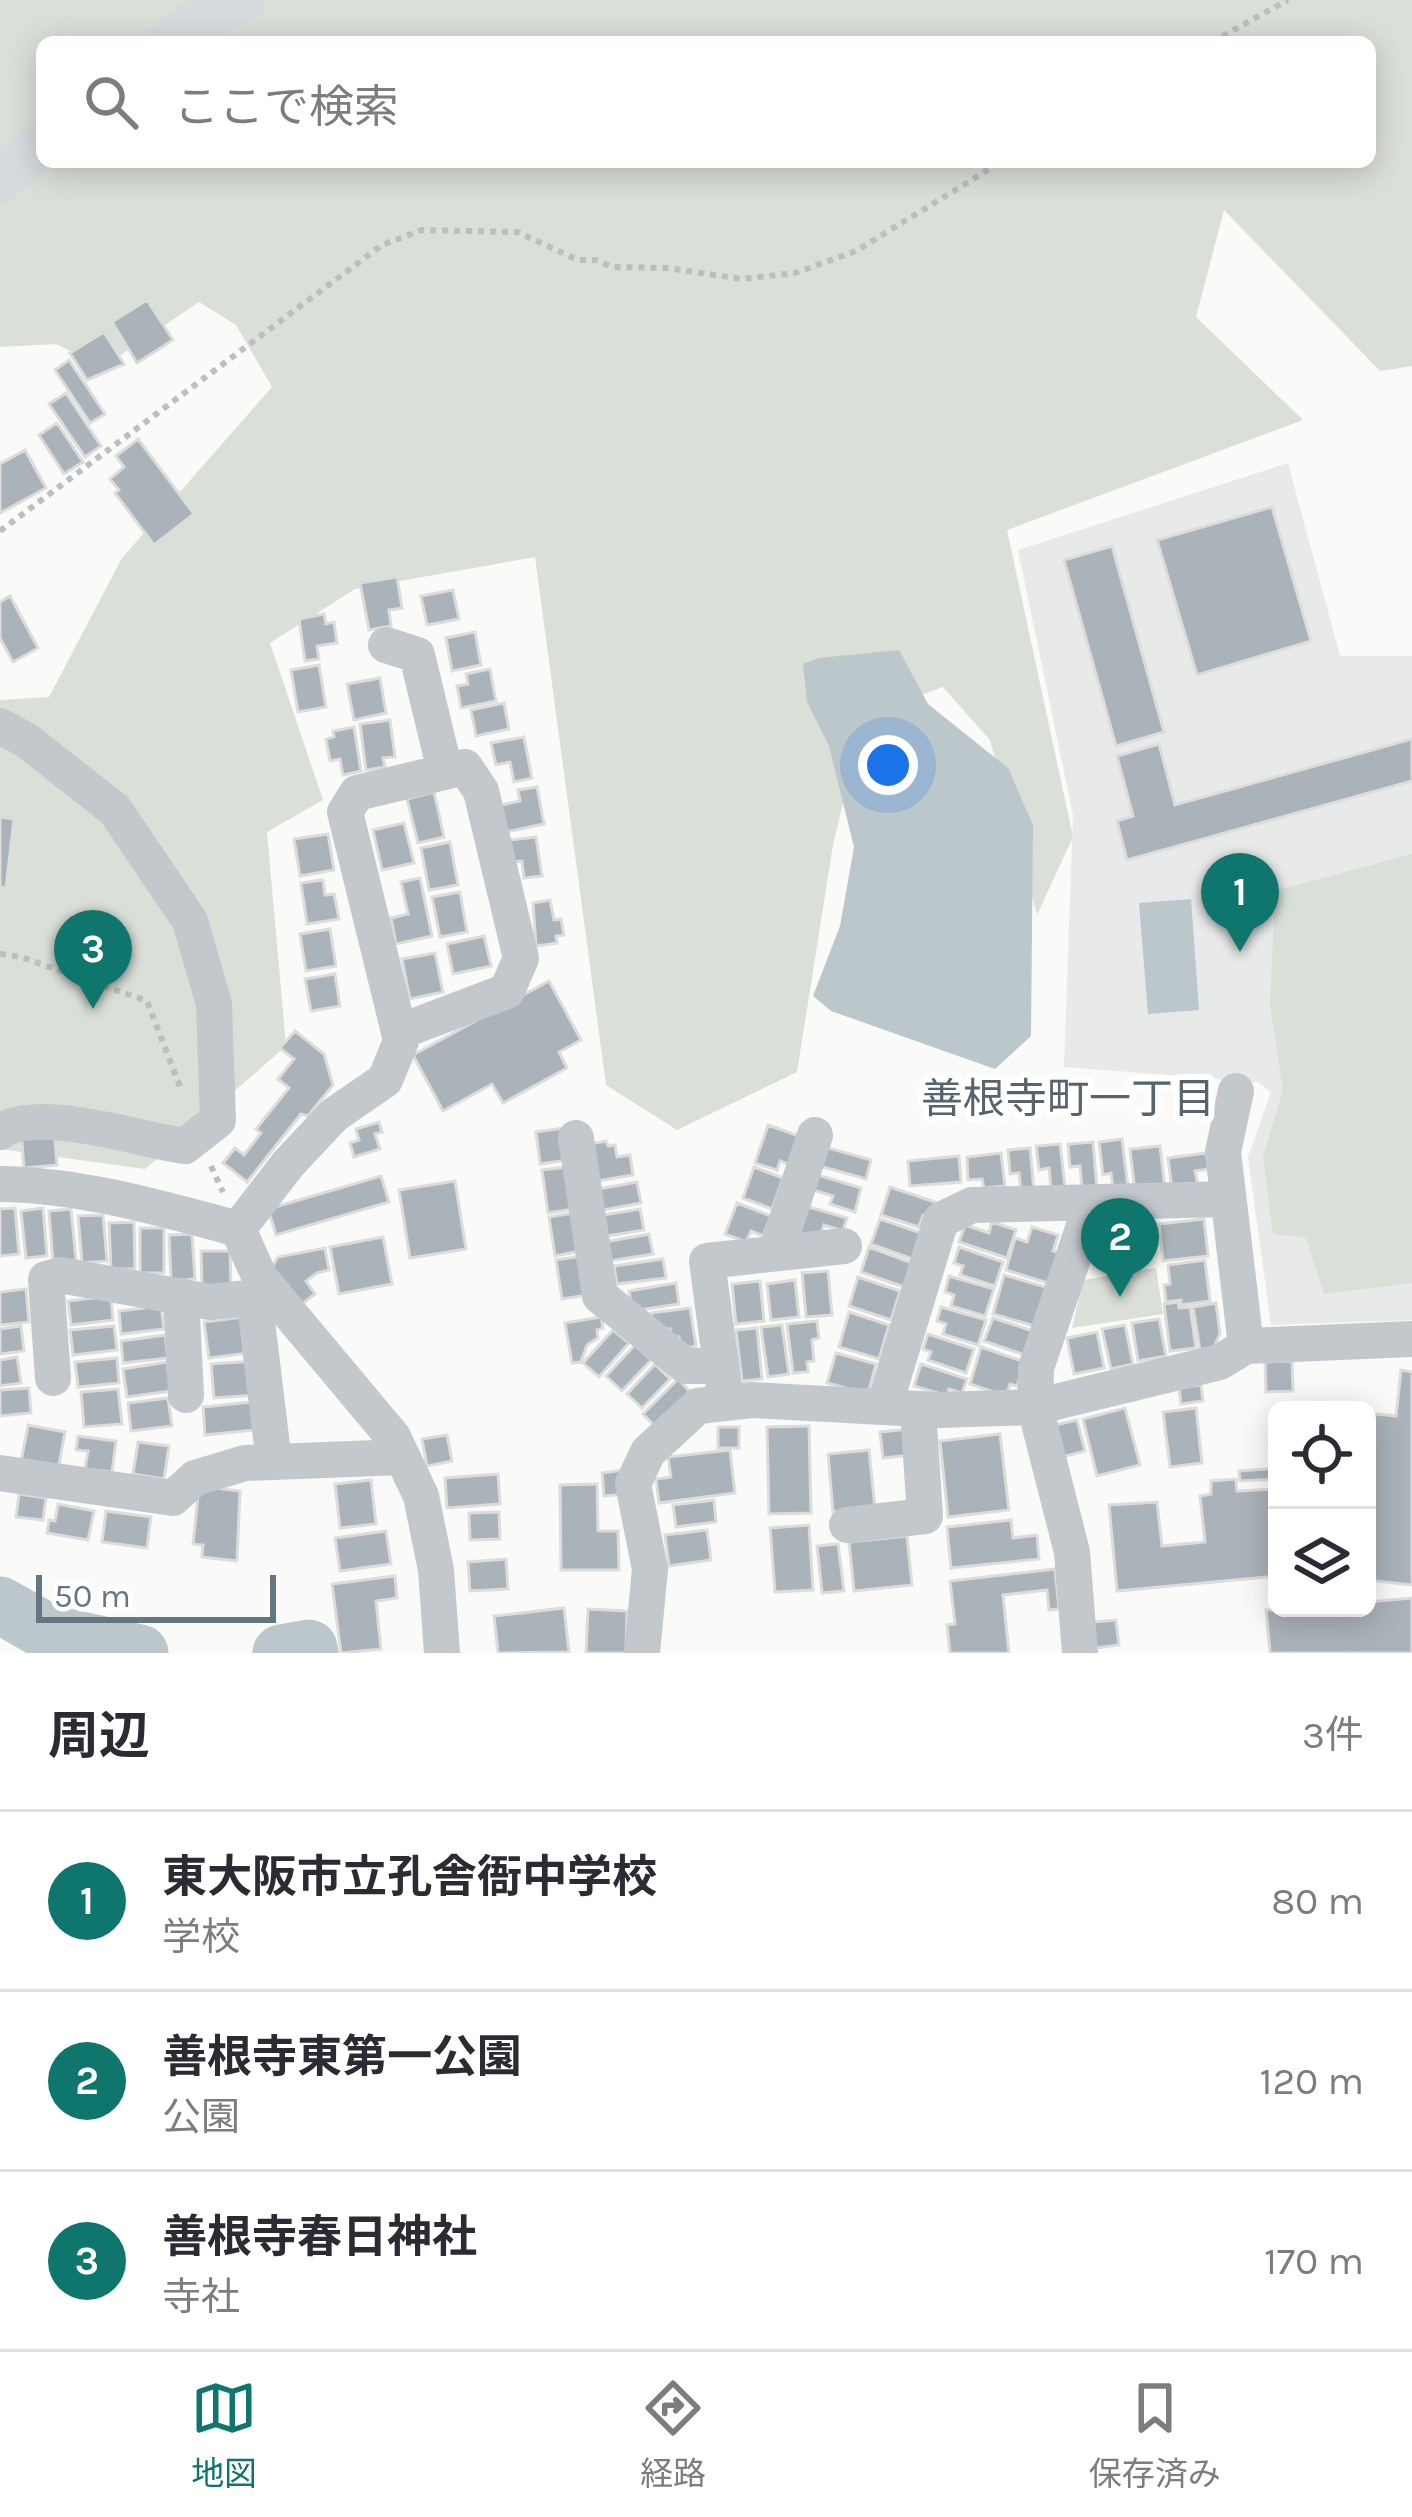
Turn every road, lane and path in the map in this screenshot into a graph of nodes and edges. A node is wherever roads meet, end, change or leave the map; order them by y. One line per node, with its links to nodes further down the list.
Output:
1 (243, 0): 3 (main road)
2 (1288, 0): 4 (path)
3 (177, 36)
4 (1223, 36)
5 (36, 149): 7 (main road)
6 (990, 168): 8 (path)
7 (0, 180)
8 (0, 531)
9 (386, 645): 11 (street)
10 (0, 726): 16 (street)
11 (446, 771): 13 (street); 13 (street)
12 (0, 954): 16 (path)
13 (399, 1032): 22 (street)
14 (1236, 1090): 20 (street)
15 (0, 1132): 16 (street)
16 (198, 1135): 22 (path)
17 (814, 1135): 24 (street)
18 (576, 1138): 29 (street)
19 (0, 1184): 22 (street)
20 (1228, 1199): 21 (street); 28 (street)
21 (1092, 1202): 33 (street); 34 (street)
22 (238, 1229): 26 (street)
23 (844, 1246): 24 (street)
24 (776, 1253): 29 (street)
25 (181, 1296): 26 (street); 30 (street); 31 (street)
26 (264, 1296): 35 (street); 36 (street)
27 (1412, 1339): 28 (street)
28 (1246, 1346): 33 (street)
29 (721, 1366): 32 (street)
30 (53, 1378)
31 (186, 1395)
32 (726, 1403): 34 (street); 40 (street)
33 (1035, 1407): 34 (street); 41 (street)
34 (901, 1408): 38 (street)
35 (402, 1457): 36 (street); 39 (street)
36 (274, 1462): 37 (street)
37 (0, 1473)
38 (847, 1525)
39 (442, 1653)
40 (642, 1653)
41 (1080, 1653)

